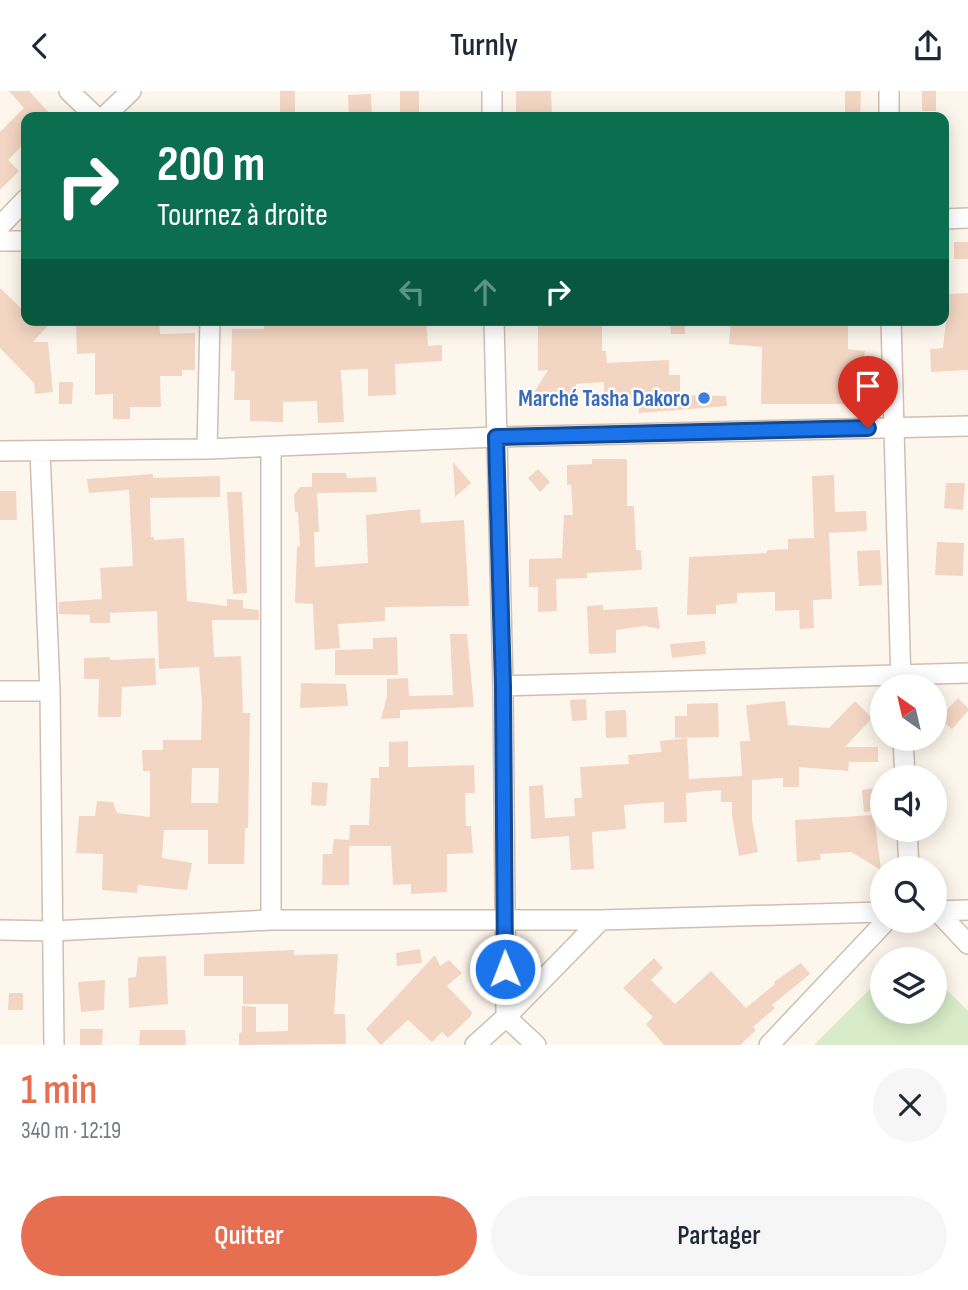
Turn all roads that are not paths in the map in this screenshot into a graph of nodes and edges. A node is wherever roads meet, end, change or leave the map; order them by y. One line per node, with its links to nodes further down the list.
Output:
1 (69, 91): 5 (street)
2 (131, 91): 6 (street)
3 (492, 91): 7 (street)
4 (889, 91): 8 (street)
5 (91, 112)
6 (109, 112)
7 (492, 112)
8 (889, 112)
9 (21, 204): 12 (street)
10 (968, 218): 11 (street)
11 (949, 219)
12 (0, 226)
13 (0, 241): 14 (street)
14 (21, 241)
15 (210, 326): 22 (street)
16 (494, 326): 20 (street)
17 (891, 326): 19 (street)
18 (968, 426): 19 (street)
19 (894, 427): 20 (street); 26 (street)
20 (496, 437): 21 (street); 29 (street)
21 (271, 447): 22 (street); 35 (street)
22 (207, 449): 24 (street)
23 (0, 451): 24 (street)
24 (40, 451): 31 (street)
25 (968, 673): 27 (street)
26 (900, 674)
27 (947, 675)
28 (870, 680): 29 (street)
29 (503, 686): 36 (street)
30 (0, 691): 31 (street)
31 (50, 691): 40 (street)
32 (968, 910): 33 (street)
33 (947, 911)
34 (870, 912): 37 (street)
35 (271, 920): 36 (street); 40 (street)
36 (505, 920): 37 (street); 43 (street)
37 (601, 920): 43 (street)
38 (947, 922): 42 (street)
39 (0, 930): 40 (street)
40 (53, 931): 44 (street)
41 (875, 933): 47 (street)
42 (968, 944)
43 (506, 1017): 45 (street); 46 (street)
44 (54, 1045)
45 (475, 1045)
46 (536, 1045)
47 (769, 1045)

